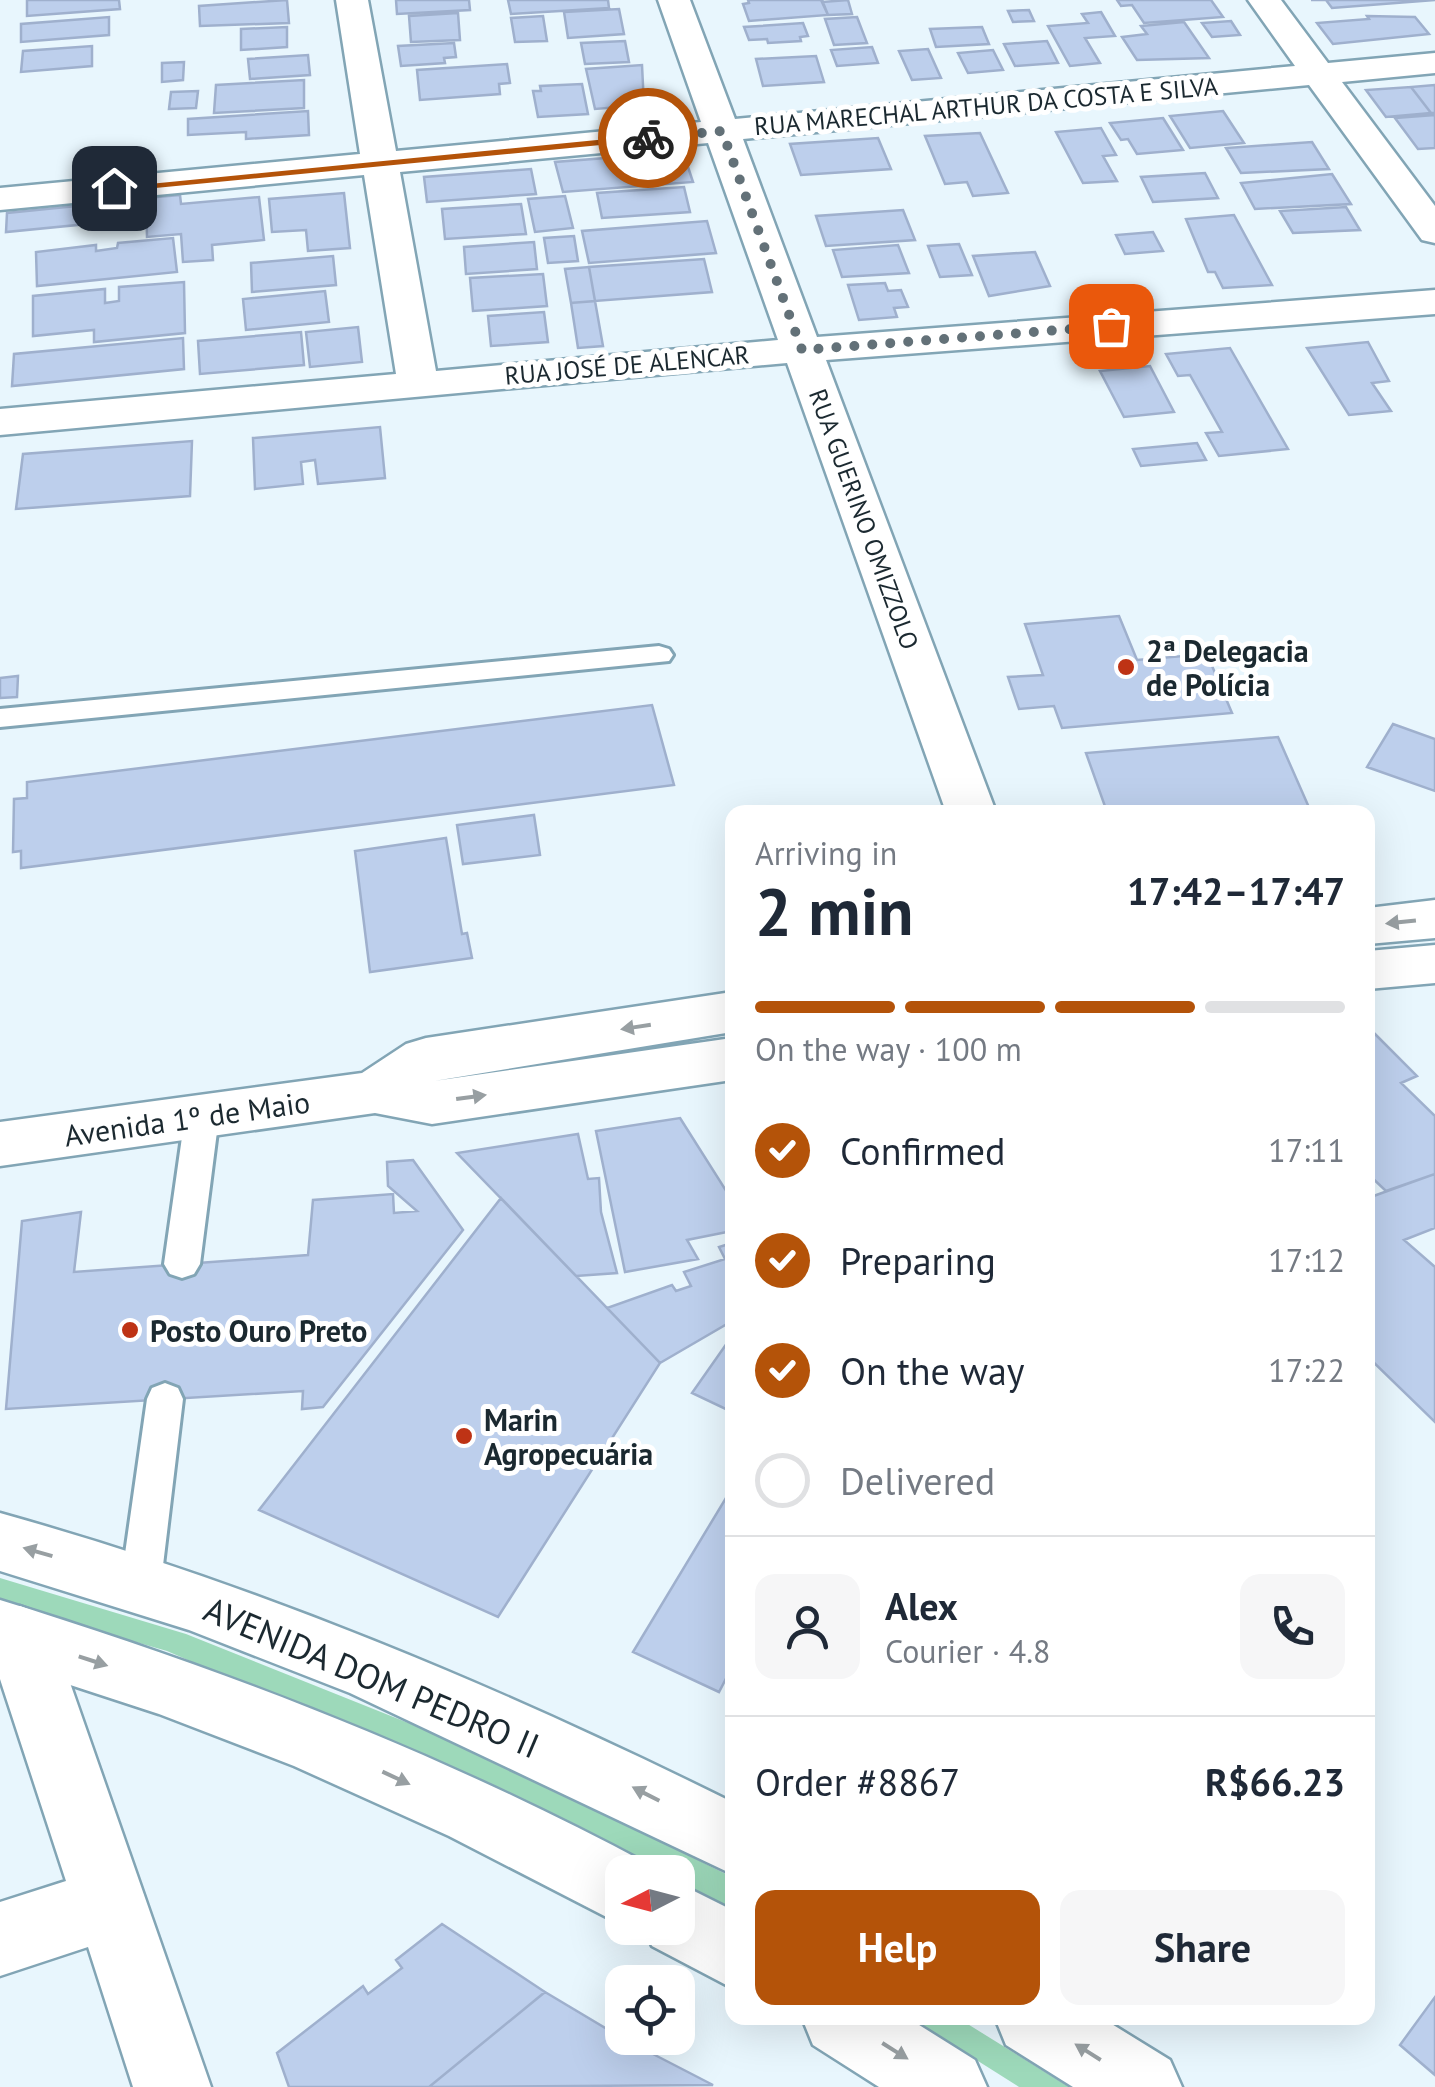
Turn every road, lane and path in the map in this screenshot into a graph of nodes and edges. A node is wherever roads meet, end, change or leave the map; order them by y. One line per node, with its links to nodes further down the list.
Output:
1 (352, 0): 7 (street)
2 (674, 0): 6 (street, RUA GUERINO OMIZZOLO)
3 (1264, 0): 5 (street)
4 (1435, 63): 5 (street, RUA MARECHAL ARTHUR DA COSTA E SILVA)
5 (1318, 74): 6 (street, RUA MARECHAL ARTHUR DA COSTA E SILVA); 9 (street)
6 (722, 131): 7 (street, RUA MARECHAL ARTHUR DA COSTA E SILVA); 11 (street, RUA GUERINO OMIZZOLO)
7 (380, 163): 8 (street, RUA MARECHAL ARTHUR DA COSTA E SILVA); 12 (street)
8 (0, 199)
9 (1435, 232)
10 (1435, 302): 11 (street, RUA JOSÉ DE ALENCAR)
11 (802, 350): 12 (street, RUA JOSÉ DE ALENCAR); 16 (street, RUA GUERINO OMIZZOLO)
12 (418, 384): 13 (street, RUA JOSÉ DE ALENCAR)
13 (0, 422)
14 (659, 655): 15 (lane)
15 (0, 718)
16 (968, 805)
17 (1435, 918): 18 (street, one-way to 18)
18 (1375, 925)
19 (1435, 964): 20 (street)
20 (1375, 969)
21 (725, 1013): 23 (street, Avenida 1º de Maio, one-way to 23)
22 (725, 1060): 23 (street, Avenida 1º de Maio, one-way to 22)
23 (375, 1092): 24 (street, Avenida 1º de Maio)
24 (202, 1116): 25 (street, Avenida 1º de Maio); 26 (lane)
25 (0, 1144)
26 (182, 1264)
27 (165, 1399): 29 (lane)
28 (0, 1542): 29 (street, AVENIDA DOM PEDRO II, one-way to 28)
29 (140, 1582): 31 (street, AVENIDA DOM PEDRO II, one-way to 29)
30 (10, 1634): 32 (street, one-way to 32); 33 (street)
31 (725, 1834)
32 (605, 1879)
33 (110, 1903): 35 (street); 39 (street)
34 (695, 1930): 36 (street)
35 (0, 1939)
36 (725, 1948)
37 (851, 2025): 40 (street, one-way to 40)
38 (1044, 2025): 41 (street, one-way to 38)
39 (172, 2087)
40 (948, 2087)
41 (1143, 2087)

